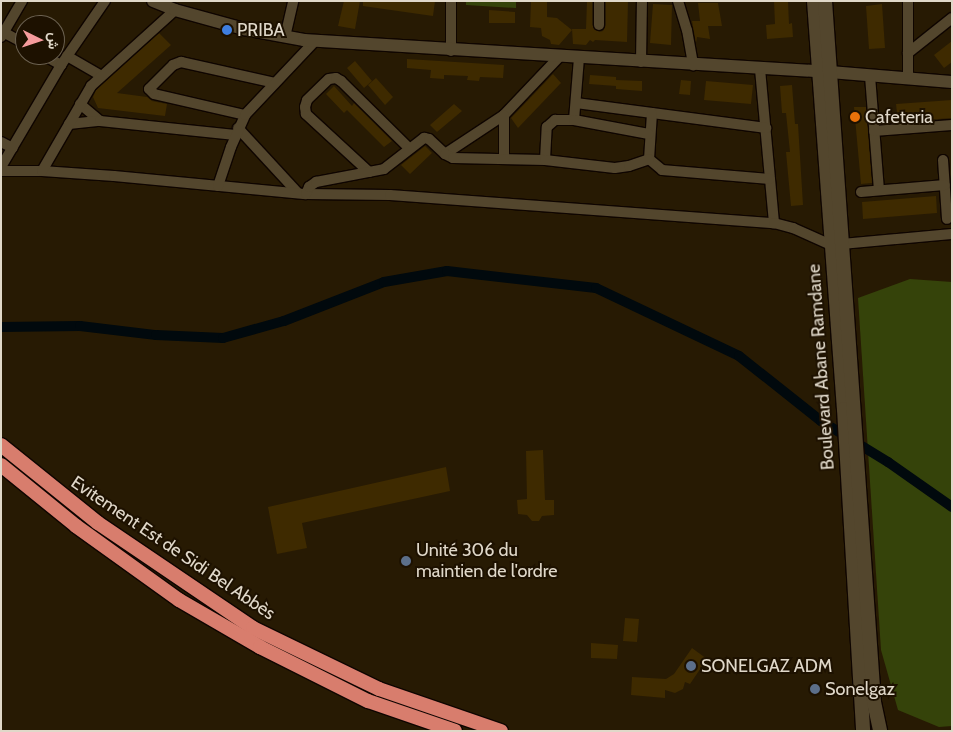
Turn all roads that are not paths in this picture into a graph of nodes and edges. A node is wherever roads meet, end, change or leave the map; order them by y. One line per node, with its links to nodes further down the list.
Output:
1 (22, 1): 15 (street)
2 (105, 1): 21 (street)
3 (154, 1): 12 (street)
4 (293, 1): 16 (street)
5 (451, 1): 19 (street)
6 (599, 1): 14 (street)
7 (642, 1): 25 (street)
8 (678, 1): 27 (street)
9 (814, 1): 29 (main road, Boulevard Abane Ramdane)
10 (825, 1): 29 (main road, Boulevard Abane Ramdane)
11 (908, 1): 20 (street)
12 (175, 10): 16 (street); 30 (street)
13 (952, 18): 20 (street)
14 (598, 26)
15 (2, 33): 17 (street)
16 (285, 36): 18 (street)
17 (15, 39)
18 (315, 41): 19 (street); 34 (street)
19 (451, 51): 22 (street)
20 (908, 53): 32 (street)
21 (68, 56): 24 (street); 30 (street)
22 (559, 57): 23 (street); 39 (street)
23 (579, 58): 25 (street); 35 (street)
24 (65, 60)
25 (640, 62): 27 (street)
26 (61, 65): 49 (street)
27 (693, 65): 28 (street)
28 (760, 69): 29 (street); 44 (street)
29 (824, 72): 31 (street); 68 (main road, Boulevard Abane Ramdane)
30 (101, 76): 36 (street)
31 (870, 76): 32 (street); 46 (street)
32 (908, 79): 33 (street)
33 (952, 82)
34 (275, 84): 38 (street); 38 (street)
35 (576, 103): 37 (street); 40 (street)
36 (80, 104): 41 (street); 42 (street)
37 (652, 113): 44 (street); 47 (street)
38 (245, 115): 45 (street)
39 (504, 115): 51 (street); 52 (street)
40 (574, 120): 47 (street); 54 (street)
41 (100, 121): 42 (street); 45 (street)
42 (69, 124): 57 (street)
43 (952, 125): 46 (street)
44 (766, 128): 59 (street)
45 (237, 131): 61 (street); 64 (street)
46 (874, 131): 62 (street)
47 (649, 134): 53 (street)
48 (1, 142): 49 (street)
49 (13, 148): 56 (street)
50 (409, 148): 51 (street); 58 (street); 58 (street)
51 (445, 154): 52 (street)
52 (504, 159): 54 (street)
53 (649, 159): 54 (street); 59 (street)
54 (545, 160)
55 (943, 160): 60 (street)
56 (1, 169): 57 (street)
57 (42, 171): 61 (street)
58 (368, 172): 64 (street)
59 (770, 180): 66 (street)
60 (944, 185): 62 (street); 65 (street)
61 (218, 186): 64 (street)
62 (879, 190): 63 (street)
63 (861, 192)
64 (302, 194): 66 (street)
65 (947, 219)
66 (774, 223): 68 (street)
67 (952, 234): 68 (street)
68 (836, 245): 71 (main road, Boulevard Abane Ramdane)
69 (1, 445): 73 (highway, Evitement Est de Sidi Bel Abbès)
70 (1, 465): 72 (highway, Evitement Est de Sidi Bel Abbès)
71 (854, 474): 74 (main road, Boulevard Abane Ramdane); 75 (main road, Boulevard Abane Ramdane)
72 (455, 731)
73 (501, 731)
74 (863, 731)
75 (880, 731)

